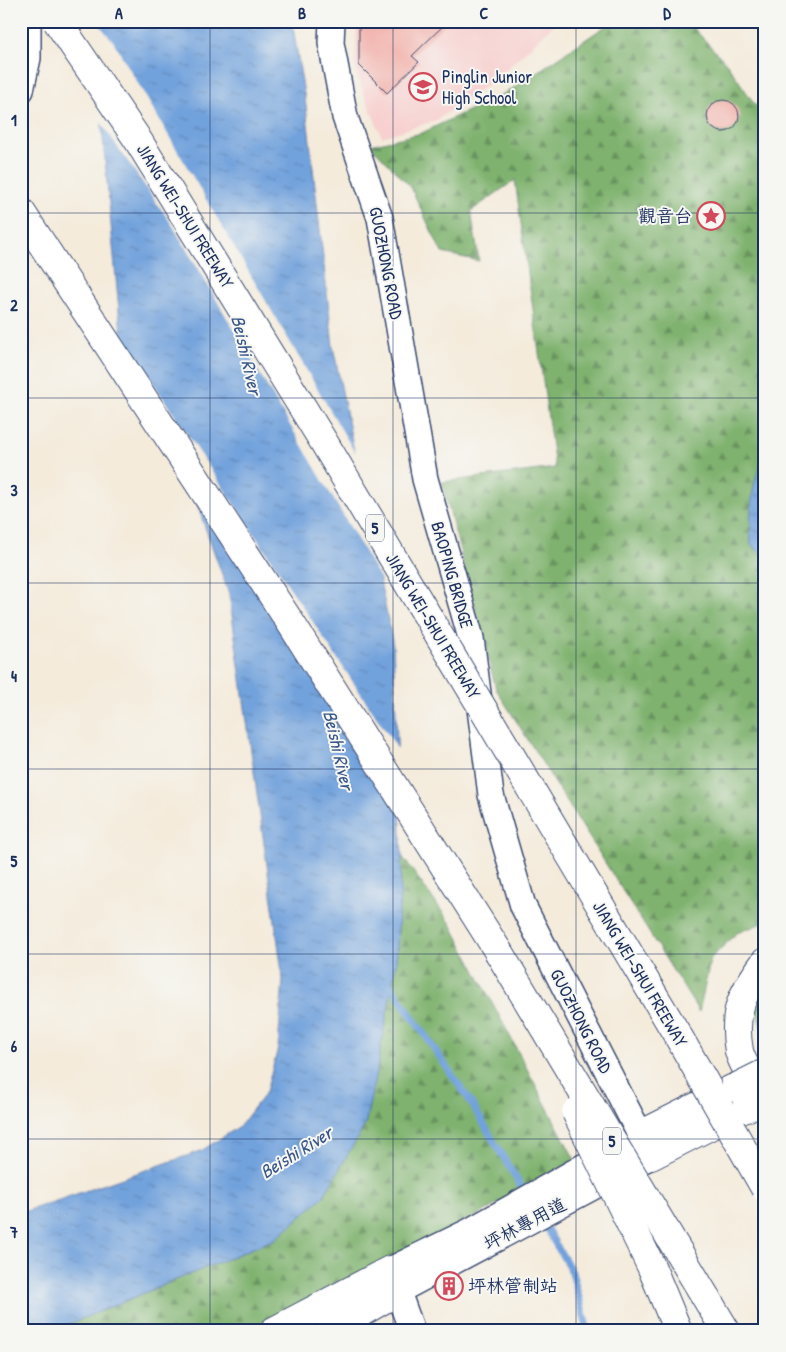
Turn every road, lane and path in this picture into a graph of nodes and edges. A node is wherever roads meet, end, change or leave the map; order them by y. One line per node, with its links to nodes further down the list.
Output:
1 (28, 21): 4 (street)
2 (57, 21): 10 (main road, JIANG WEI-SHUI FREEWAY / 5, bridge)
3 (332, 21): 6 (street, GUOZHONG ROAD)
4 (21, 90)
5 (21, 212): 8 (main road, 5)
6 (425, 479): 7 (street, BAOPING BRIDGE, bridge)
7 (523, 906): 13 (street, GUOZHONG ROAD)
8 (498, 951): 20 (main road, bridge); 21 (main road, 5, bridge)
9 (765, 962): 12 (main road)
10 (680, 1041): 14 (main road, bridge); 15 (main road, JIANG WEI-SHUI FREEWAY / 5, bridge)
11 (765, 1073): 12 (main road, bridge)
12 (753, 1099): 13 (main road)
13 (645, 1146): 16 (street, 坪林專用道)
14 (765, 1166)
15 (765, 1188)
16 (394, 1280): 17 (main road); 18 (main road); 19 (street)
17 (274, 1331)
18 (329, 1331)
19 (412, 1331)
20 (678, 1331)
21 (726, 1331)

